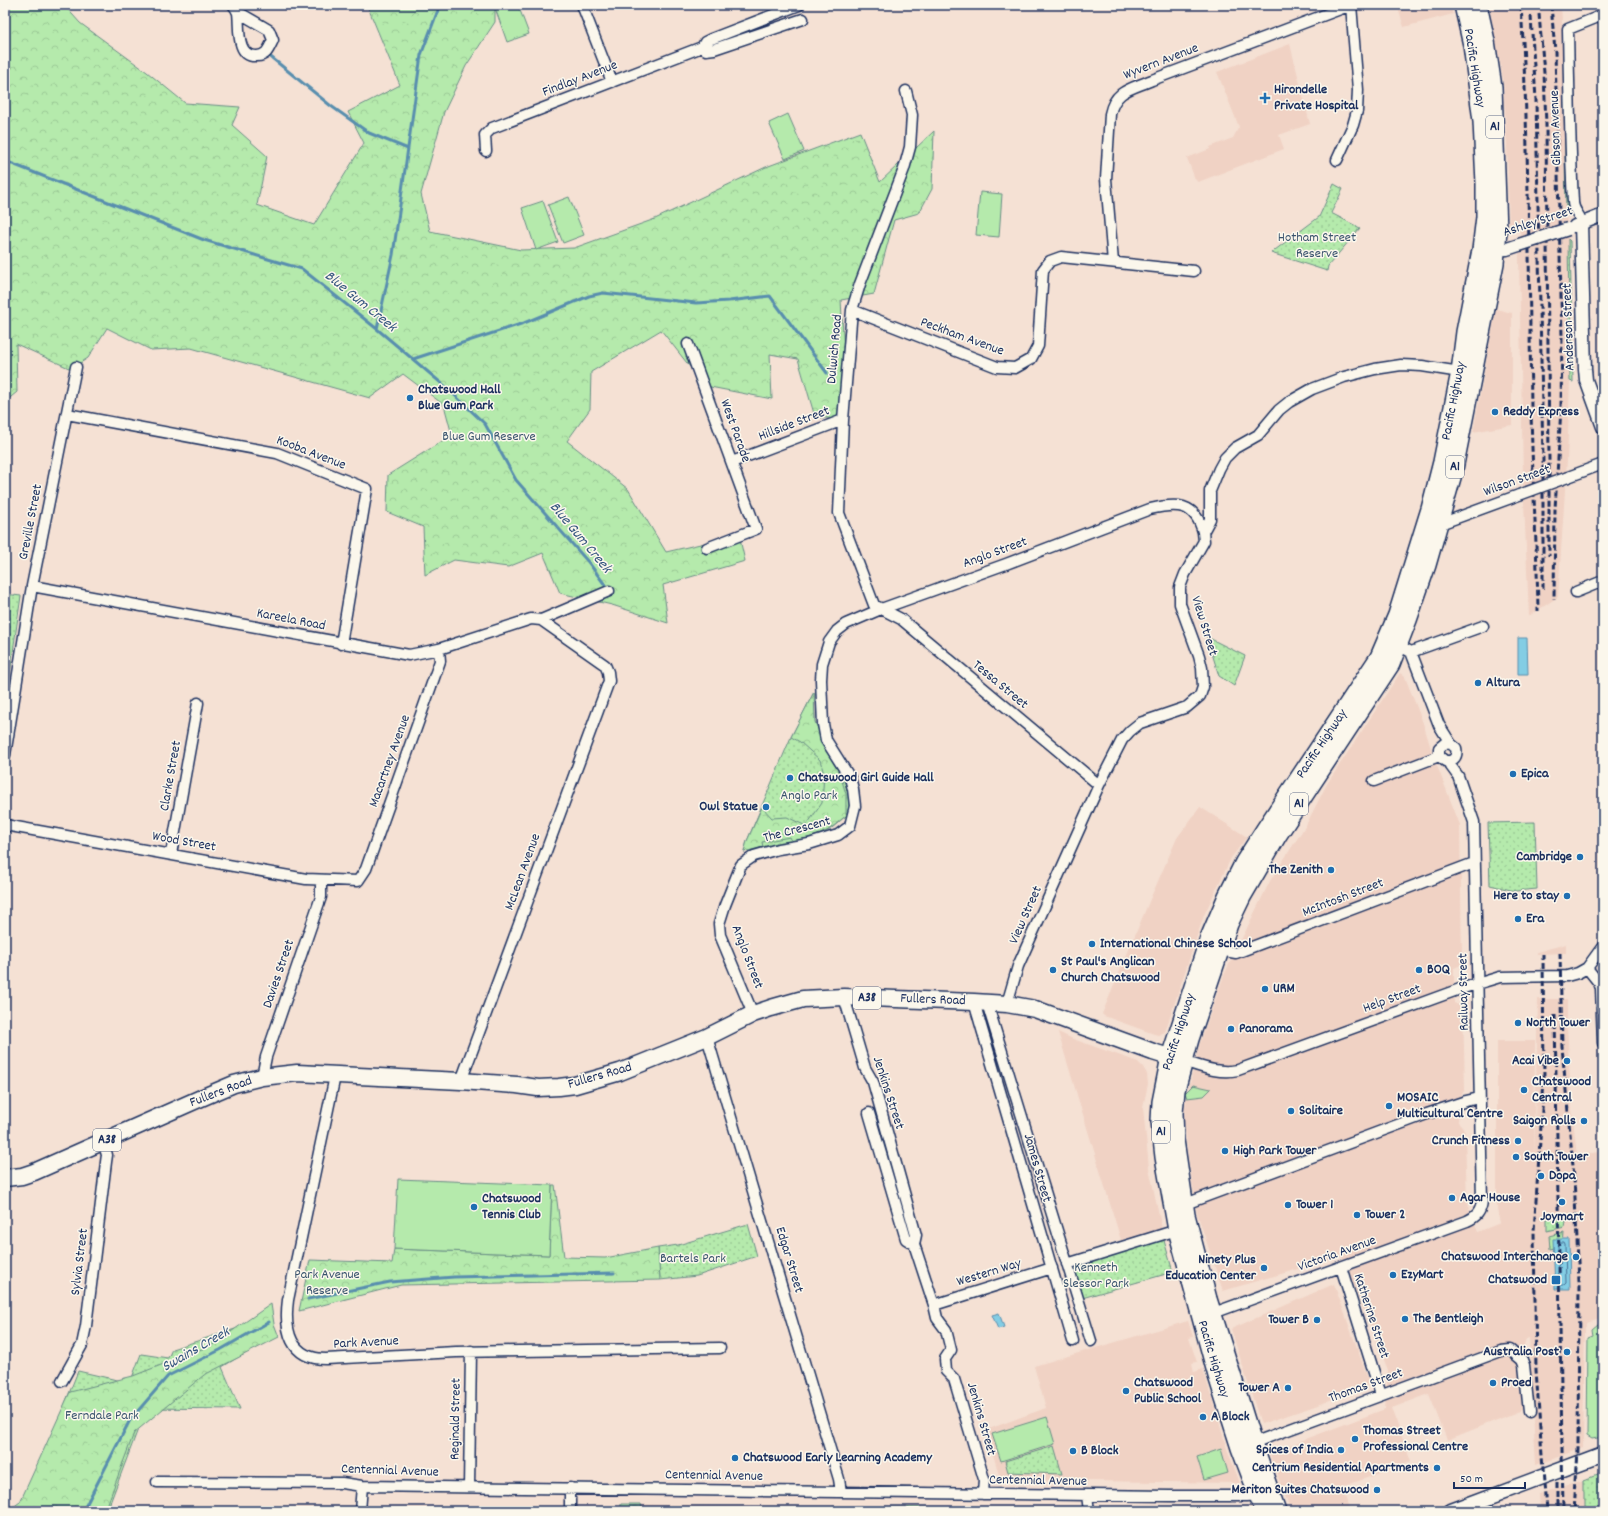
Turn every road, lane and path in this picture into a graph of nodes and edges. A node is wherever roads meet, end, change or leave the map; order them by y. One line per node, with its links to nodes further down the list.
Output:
1 (582, 5): 10 (street)
2 (799, 5): 9 (street, Findlay Avenue)
3 (1351, 5): 13 (street); 17 (street, Wyvern Avenue)
4 (1463, 5): 16 (highway, Pacific Highway / A1)
5 (1478, 5): 16 (highway, Pacific Highway / A1)
6 (235, 9): 6 (street)
7 (1603, 15): 15 (street, Gibson Avenue)
8 (803, 19): 9 (street, Findlay Avenue)
9 (702, 47): 10 (street, Findlay Avenue)
10 (612, 82): 12 (street, Findlay Avenue)
11 (906, 91): 19 (street, Dulwich Road)
12 (486, 151)
13 (1337, 160)
14 (1603, 215): 15 (street, Ashley Street)
15 (1581, 223): 16 (street, Ashley Street, bridge); 23 (street, Anderson Street)
16 (1489, 250): 22 (highway, Pacific Highway / A1); 29 (highway, Pacific Highway / A1)
17 (1113, 262): 18 (street, Peckham Avenue); 19 (street, Peckham Avenue)
18 (1194, 271)
19 (852, 310): 25 (street, Dulwich Road)
20 (688, 344): 27 (street, West Parade)
21 (76, 367): 24 (street, Greville Street)
22 (1460, 372): 30 (street, View Street); 40 (highway, Pacific Highway / A1)
23 (1598, 398): 26 (street, Anderson Street)
24 (67, 414): 33 (street, Greville Street); 39 (street, Kooba Avenue)
25 (843, 420): 27 (street, Hillside Street); 36 (street, Dulwich Road)
26 (1603, 426)
27 (732, 462): 31 (street, West Parade)
28 (1603, 464): 29 (street, Wilson Street, bridge)
29 (1440, 524): 40 (highway, Pacific Highway / A1)
30 (1203, 532): 36 (street, Anglo Street); 48 (street, View Street)
31 (707, 548)
32 (1603, 581): 35 (street)
33 (32, 586): 39 (street, Kareela Road); 45 (street, Greville Street)
34 (609, 591): 37 (street, Kareela Road)
35 (1576, 592)
36 (882, 609): 42 (street, Anglo Street); 48 (street, Tessa Street)
37 (541, 620): 41 (street, Kareela Road); 68 (street, McLean Avenue)
38 (1484, 626): 40 (street)
39 (341, 644): 41 (street, Kareela Road)
40 (1399, 646): 44 (street); 56 (highway, Pacific Highway / A1); 65 (highway, Pacific Highway / A1)
41 (439, 649): 54 (street, Macartney Avenue)
42 (821, 680): 52 (street, The Crescent)
43 (198, 703): 50 (street, Clarke Street)
44 (1439, 725): 46 (street); 46 (street)
45 (5, 755)
46 (1446, 755): 47 (street); 51 (street, Railway Street)
47 (1374, 781)
48 (1099, 785): 61 (street, View Street)
49 (5, 825): 50 (street, Wood Street)
50 (171, 854): 53 (street, Wood Street)
51 (1474, 863): 56 (street, McIntosh Street); 58 (street, Railway Street)
52 (741, 865): 62 (street, Anglo Street)
53 (321, 880): 54 (street, Wood Street); 67 (street, Davies Street)
54 (358, 880)
55 (1603, 946): 57 (street)
56 (1220, 950): 65 (highway, Pacific Highway / A1)
57 (1587, 968): 58 (street, Help Street); 64 (street)
58 (1478, 983): 65 (street, Help Street); 69 (street, Railway Street)
59 (844, 997): 60 (main road, Fullers Road / A38); 62 (main road, Fullers Road / A38); 76 (street, Jenkins Street)
60 (981, 1002): 61 (main road, Fullers Road / A38); 77 (street, James Street); 78 (street, James Street)
61 (1007, 1004): 65 (main road, Fullers Road / A38)
62 (754, 1014): 63 (main road, Fullers Road / A38)
63 (707, 1037): 68 (main road, Fullers Road / A38); 95 (street, Edgar Street)
64 (1603, 1042)
65 (1176, 1059): 73 (highway, Pacific Highway / A1)
66 (335, 1076): 67 (main road, Fullers Road / A38); 68 (main road, Fullers Road / A38); 85 (street, Park Avenue)
67 (262, 1077): 71 (main road, Fullers Road / A38)
68 (460, 1081)
69 (1479, 1098): 73 (street); 74 (street, Railway Street)
70 (869, 1113): 76 (street, Jenkins Street)
71 (103, 1142): 72 (main road, Fullers Road / A38); 86 (street, Sylvia Street)
72 (5, 1178)
73 (1178, 1206): 75 (highway, Pacific Highway / A1); 81 (highway, Pacific Highway / A1)
74 (1480, 1210): 79 (street, Victoria Avenue)
75 (1177, 1230): 77 (street); 81 (highway, Pacific Highway / A1)
76 (914, 1244): 80 (street, Jenkins Street)
77 (1067, 1264): 83 (street, James Street)
78 (1052, 1268): 80 (street, Western Way); 82 (street, James Street)
79 (1341, 1268): 81 (street, Victoria Avenue); 87 (street, Katherine Street)
80 (934, 1305): 96 (street, Jenkins Street)
81 (1206, 1315): 89 (highway, Pacific Highway / A1)
82 (1074, 1341)
83 (1091, 1341)
84 (720, 1348): 85 (street, Park Avenue)
85 (471, 1352): 93 (street, Reginald Street)
86 (62, 1381)
87 (1382, 1396): 88 (street, Thomas Street); 89 (street, Thomas Street)
88 (1529, 1412)
89 (1246, 1445): 97 (highway, Pacific Highway / A1)
90 (1603, 1454): 104 (main road)
91 (157, 1482): 92 (street, Centennial Avenue)
92 (362, 1486): 93 (street, Centennial Avenue); 99 (street)
93 (469, 1487): 94 (street, Centennial Avenue)
94 (570, 1488): 95 (street, Centennial Avenue); 100 (street)
95 (841, 1492): 96 (street, Centennial Avenue)
96 (984, 1494): 98 (street, Centennial Avenue)
97 (1264, 1494): 98 (street, Centennial Avenue); 102 (highway, Pacific Highway / A1); 103 (highway, Pacific Highway / A1)
98 (1087, 1495): 101 (street)
99 (360, 1511)
100 (570, 1511)
101 (1089, 1511)
102 (1264, 1511)
103 (1277, 1511)
104 (1451, 1511)

